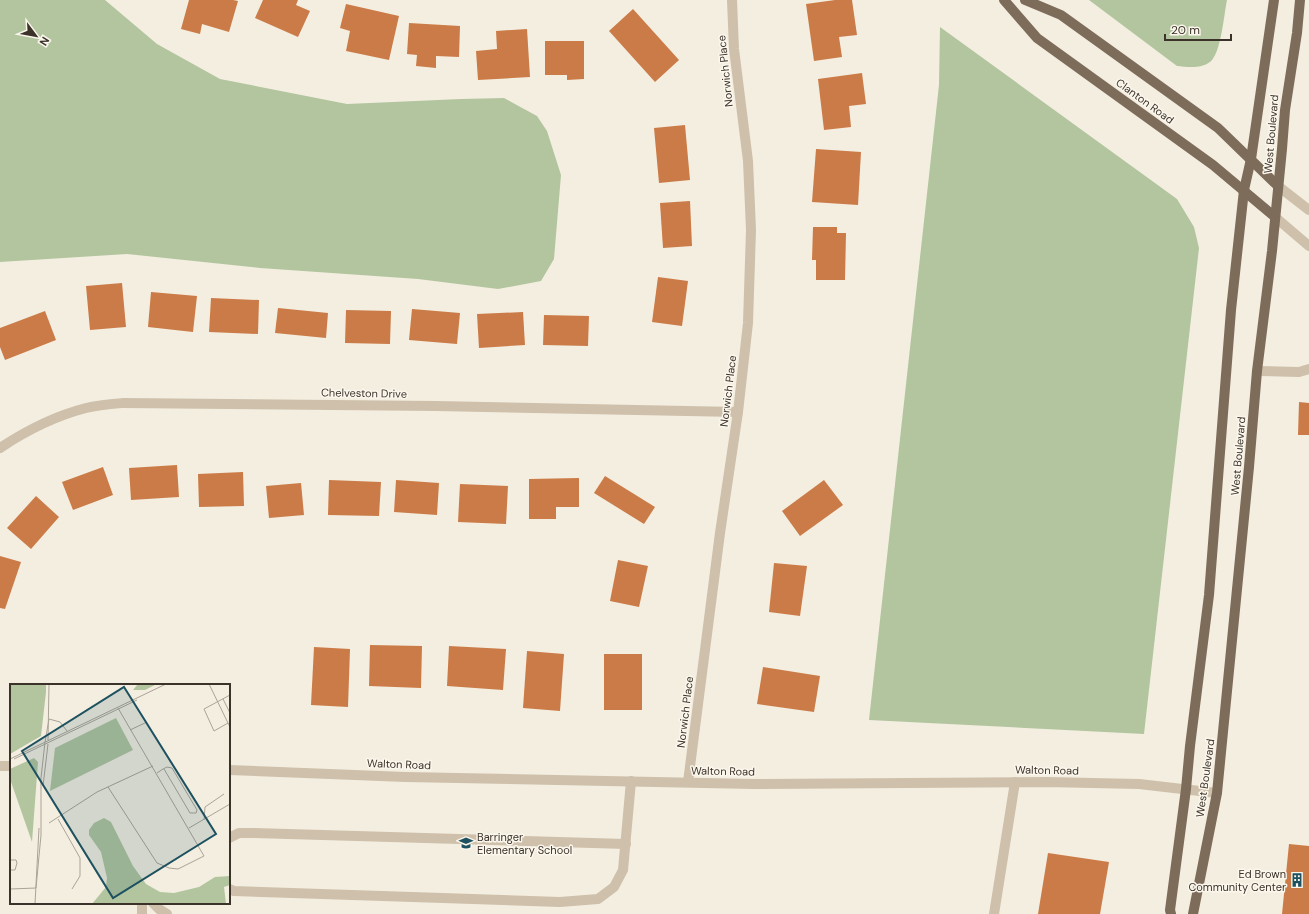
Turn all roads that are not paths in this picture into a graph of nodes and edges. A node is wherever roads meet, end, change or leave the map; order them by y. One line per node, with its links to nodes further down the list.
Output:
1 (732, 0): 14 (street, Norwich Place)
2 (1004, 0): 8 (main road, Clanton Road)
3 (1025, 0): 6 (main road, Clanton Road)
4 (1274, 0): 6 (main road, West Boulevard)
5 (1300, 0): 7 (main road, West Boulevard)
6 (1251, 160): 7 (main road, Clanton Road); 8 (main road, West Boulevard)
7 (1278, 186): 9 (street); 10 (main road, West Boulevard)
8 (1244, 190): 10 (main road, Clanton Road); 20 (main road, West Boulevard)
9 (1309, 210)
10 (1275, 217): 11 (street); 13 (main road, West Boulevard)
11 (1309, 246)
12 (1309, 369): 13 (street)
13 (1257, 371): 21 (main road, West Boulevard)
14 (738, 412): 15 (street, Chelveston Drive); 18 (street, Norwich Place)
15 (0, 448)
16 (230, 770): 17 (street, Walton Road)
17 (631, 781): 18 (street, Walton Road); 23 (street)
18 (688, 782): 19 (street, Walton Road)
19 (1016, 782): 20 (street, Walton Road); 27 (street)
20 (1186, 789): 21 (street, Walton Road); 28 (main road, West Boulevard)
21 (1217, 793): 29 (main road, West Boulevard)
22 (230, 837): 23 (street)
23 (626, 844): 24 (street)
24 (230, 889)
25 (154, 904): 26 (street)
26 (167, 914)
27 (994, 914)
28 (1170, 914)
29 (1193, 914)

